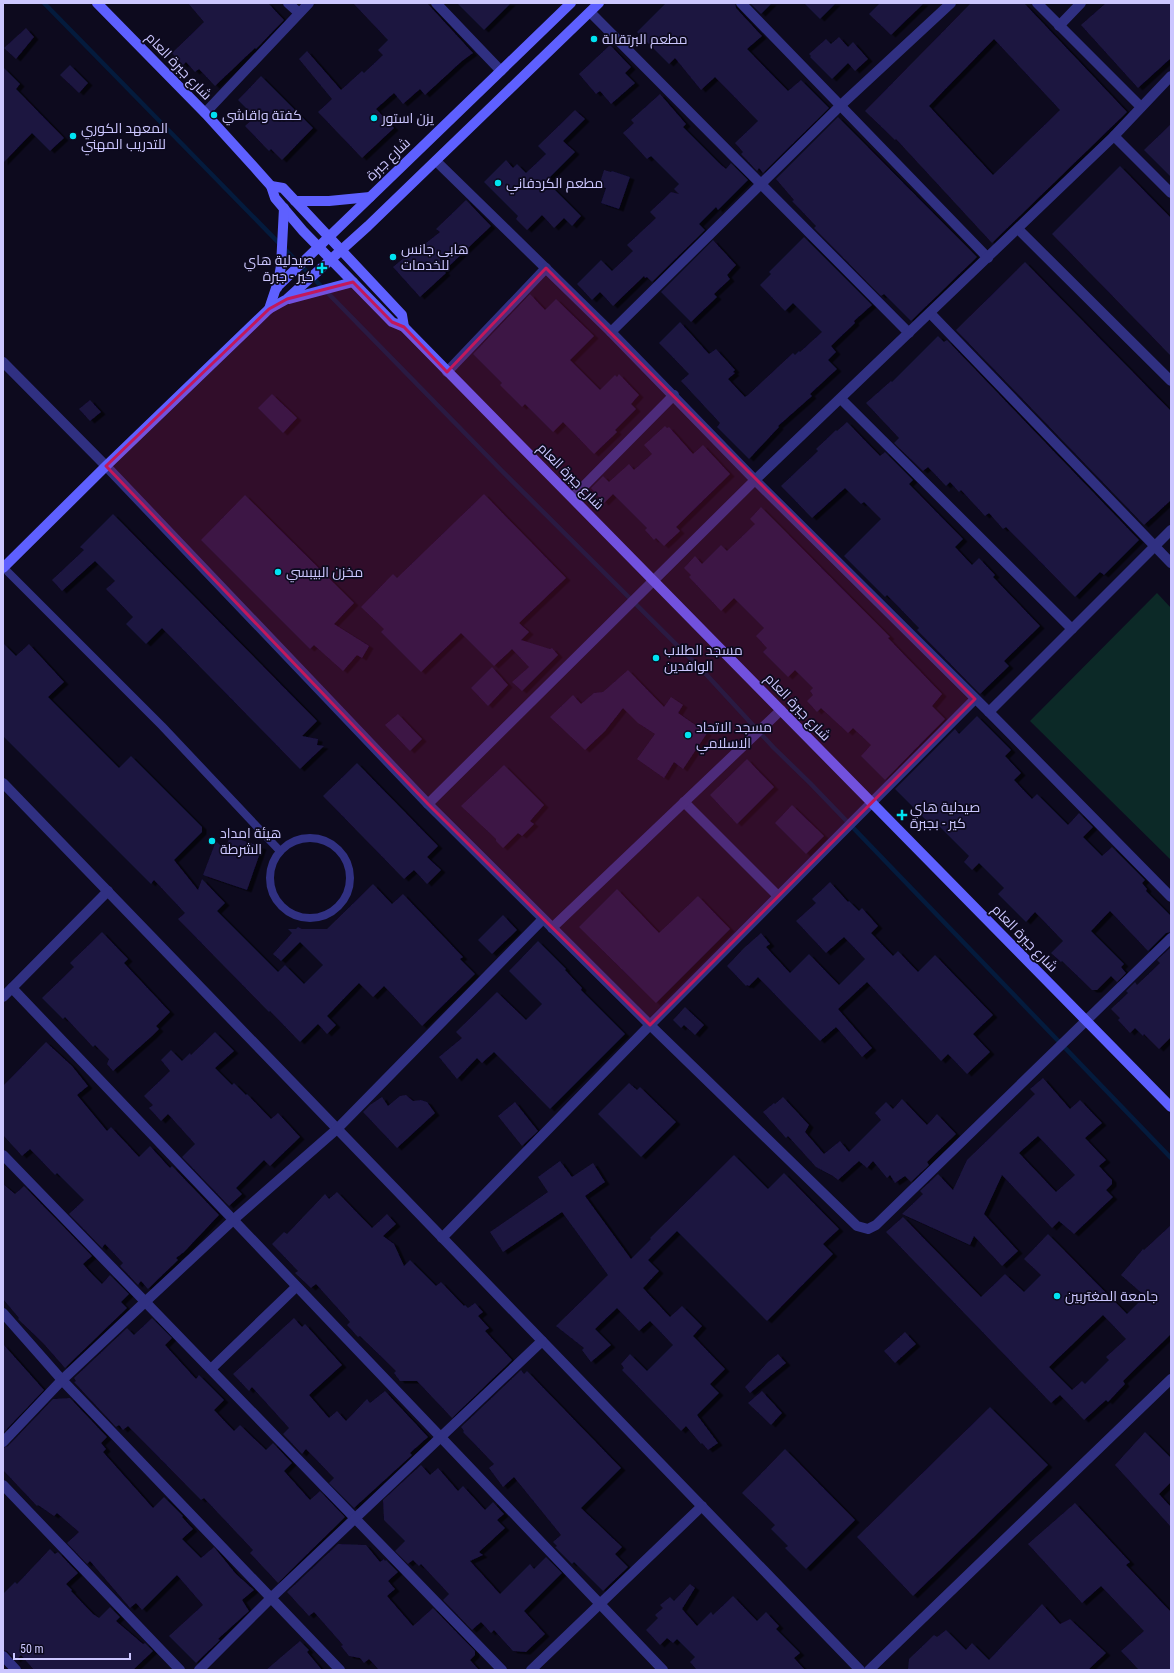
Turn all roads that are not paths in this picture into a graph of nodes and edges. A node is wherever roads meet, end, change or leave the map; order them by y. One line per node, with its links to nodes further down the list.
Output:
1 (97, 3): 18 (main road, شارع جبرة العام)
2 (288, 3): 12 (street)
3 (309, 3): 12 (street)
4 (436, 3): 14 (street)
5 (571, 3): 14 (main road, شارع جبرة)
6 (599, 3): 11 (main road)
7 (741, 3): 16 (street)
8 (950, 3): 16 (street)
9 (1037, 3): 13 (street)
10 (1081, 3): 13 (street)
11 (590, 12): 20 (main road); 21 (street)
12 (299, 13): 18 (street)
13 (1059, 26): 17 (street)
14 (501, 71): 24 (main road, شارع جبرة)
15 (1171, 76): 17 (street)
16 (841, 105): 21 (street); 31 (street)
17 (1141, 108): 19 (street)
18 (205, 114): 22 (main road, شارع جبرة العام)
19 (1114, 136): 23 (street); 27 (street)
20 (436, 161): 30 (main road); 32 (street)
21 (761, 185): 39 (street); 40 (street)
22 (271, 186): 25 (main road); 26 (main road)
23 (1171, 193)
24 (370, 197): 25 (main road); 28 (main road, شارع جبرة)
25 (295, 201): 28 (main road)
26 (284, 208): 29 (main road); 34 (main road)
27 (1018, 228): 31 (street); 43 (street)
28 (329, 236): 29 (main road, شارع جبرة); 30 (main road)
29 (318, 247): 30 (main road); 34 (main road, شارع جبرة)
30 (337, 255): 33 (main road); 35 (main road); 38 (main road)
31 (988, 258): 37 (street)
32 (546, 268): 39 (street); 42 (street)
33 (353, 282): 35 (main road); 38 (main road)
34 (276, 288): 36 (main road, شارع جبرة)
35 (288, 299): 36 (main road)
36 (269, 309): 46 (main road)
37 (930, 313): 40 (street); 50 (street)
38 (404, 327): 42 (main road, شارع جبرة العام)
39 (611, 332): 44 (street)
40 (909, 333): 45 (street)
41 (3, 362): 46 (street)
42 (447, 372): 48 (main road, شارع جبرة العام)
43 (1171, 381)
44 (674, 395): 47 (street); 48 (street)
45 (841, 399): 47 (street); 54 (street)
46 (106, 466): 52 (main road); 61 (street)
47 (756, 480): 53 (street); 55 (street)
48 (573, 497): 53 (main road, شارع جبرة العام)
49 (1171, 530): 50 (street)
50 (1154, 547): 51 (street); 54 (street)
51 (1171, 564)
52 (3, 568): 62 (lane)
53 (654, 581): 56 (main road, شارع جبرة العام); 61 (street)
54 (1072, 629): 57 (street)
55 (976, 699): 57 (street); 60 (street)
56 (781, 710): 59 (street); 60 (main road, شارع جبرة العام)
57 (990, 712): 65 (street)
58 (3, 783): 63 (street)
59 (684, 802): 64 (street); 67 (street)
60 (872, 802): 64 (street); 71 (main road, شارع جبرة العام)
61 (428, 804): 66 (street)
62 (280, 851): 62 (lane)
63 (108, 891): 69 (street); 74 (street)
64 (778, 896): 72 (street)
65 (1171, 897)
66 (542, 919): 67 (street); 74 (street)
67 (552, 928): 72 (street)
68 (1171, 938): 71 (street)
69 (12, 988): 70 (street); 76 (street)
70 (3, 997)
71 (1086, 1021): 72 (street); 73 (main road, شارع جبرة العام)
72 (650, 1025): 77 (street)
73 (1171, 1107)
74 (337, 1129): 76 (street); 77 (street)
75 (3, 1155): 79 (street)
76 (232, 1221): 78 (street); 79 (street)
77 (442, 1238): 81 (street)
78 (296, 1287): 82 (street); 85 (street)
79 (145, 1302): 82 (street); 84 (street)
80 (3, 1313): 84 (street)
81 (542, 1341): 85 (street); 88 (street)
82 (211, 1369): 89 (street)
83 (1171, 1379): 101 (street)
84 (62, 1380): 86 (street); 90 (street)
85 (441, 1437): 89 (street); 91 (street)
86 (3, 1442)
87 (3, 1485): 94 (street)
88 (702, 1506): 91 (street); 100 (street)
89 (356, 1518): 90 (street); 97 (street)
90 (270, 1598): 95 (street); 96 (street)
91 (600, 1604): 98 (street); 99 (street)
92 (3, 1656): 93 (street)
93 (16, 1670)
94 (180, 1670)
95 (199, 1670)
96 (340, 1670)
97 (502, 1670)
98 (531, 1670)
99 (663, 1670)
100 (860, 1670)
101 (869, 1670)

